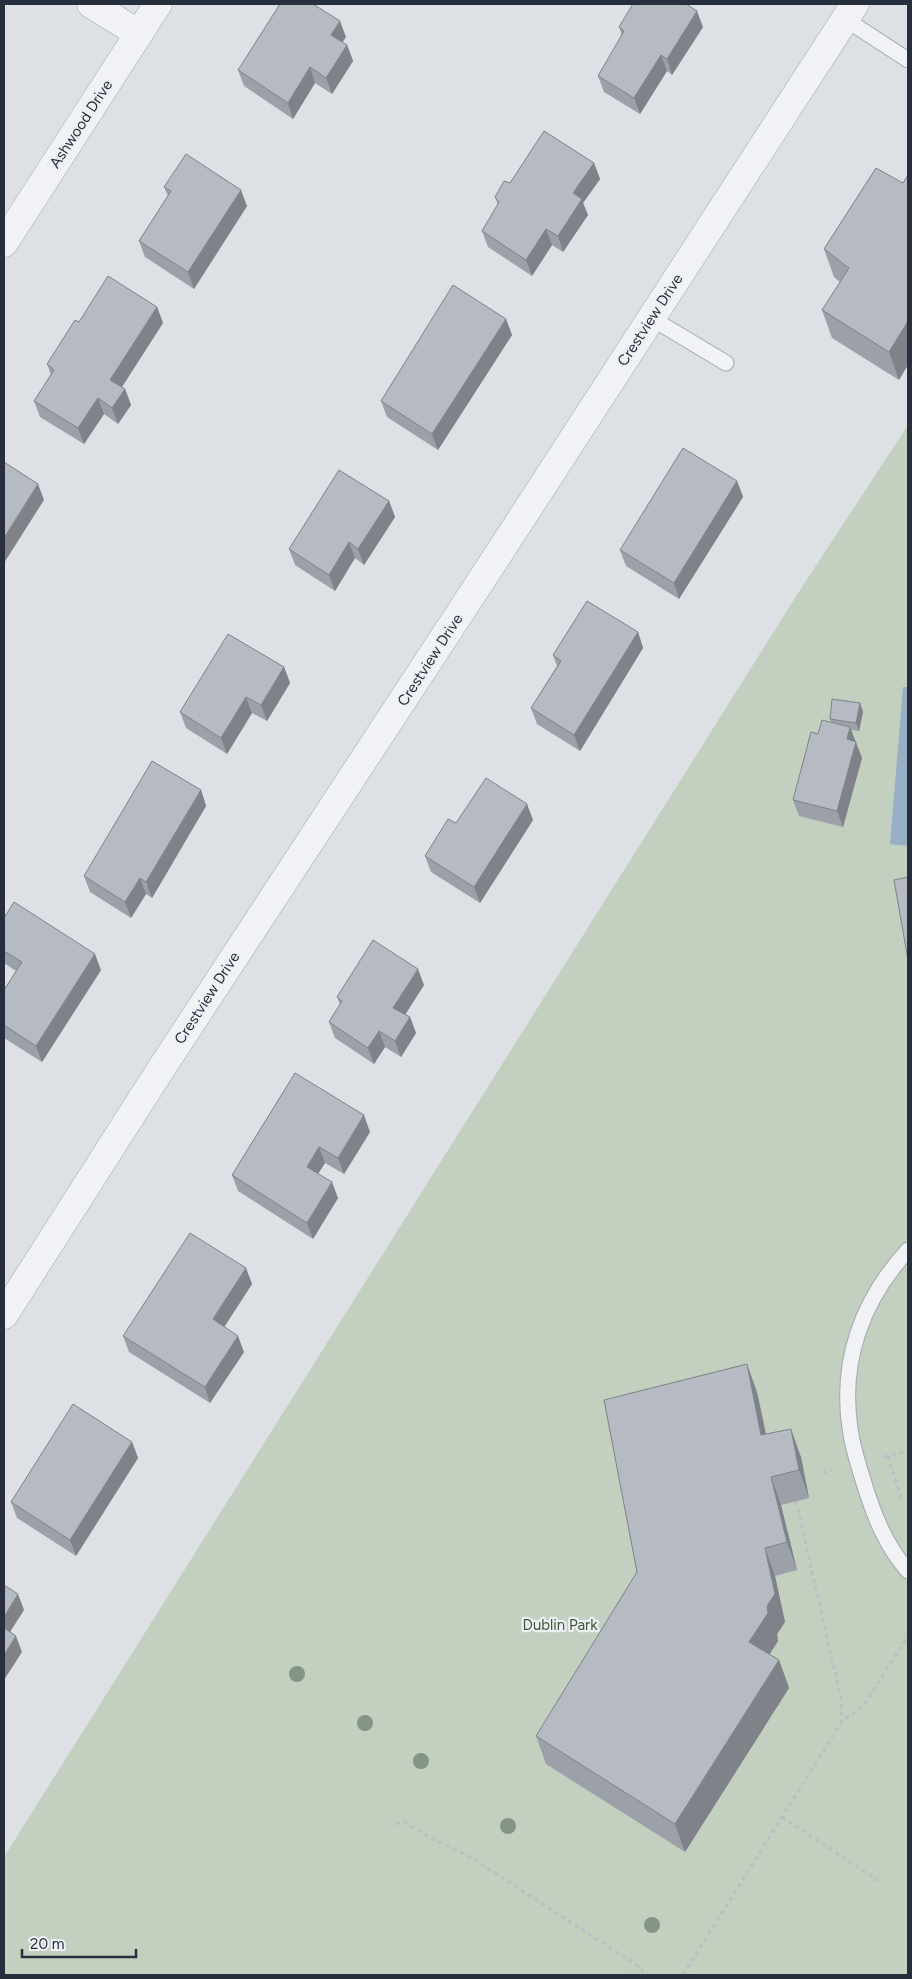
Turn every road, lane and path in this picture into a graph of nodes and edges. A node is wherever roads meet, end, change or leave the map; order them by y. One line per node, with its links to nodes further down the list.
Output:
1 (91, 4): 4 (street)
2 (158, 4): 4 (street, Ashwood Drive)
3 (850, 12): 5 (lane); 7 (street, Crestview Drive)
4 (139, 34): 6 (street, Ashwood Drive)
5 (908, 60)
6 (4, 243)
7 (651, 318): 8 (lane); 10 (street, Crestview Drive)
8 (726, 363)
9 (908, 1250): 14 (lane)
10 (4, 1315)
11 (888, 1456): 13 (path)
12 (796, 1501): 16 (path)
13 (904, 1506)
14 (908, 1571)
15 (908, 1636): 16 (path)
16 (842, 1721): 17 (path)
17 (782, 1817): 19 (path); 23 (path)
18 (396, 1824): 22 (path)
19 (882, 1883)
20 (630, 1974): 21 (path)
21 (635, 1975)
22 (644, 1975)
23 (683, 1975)

